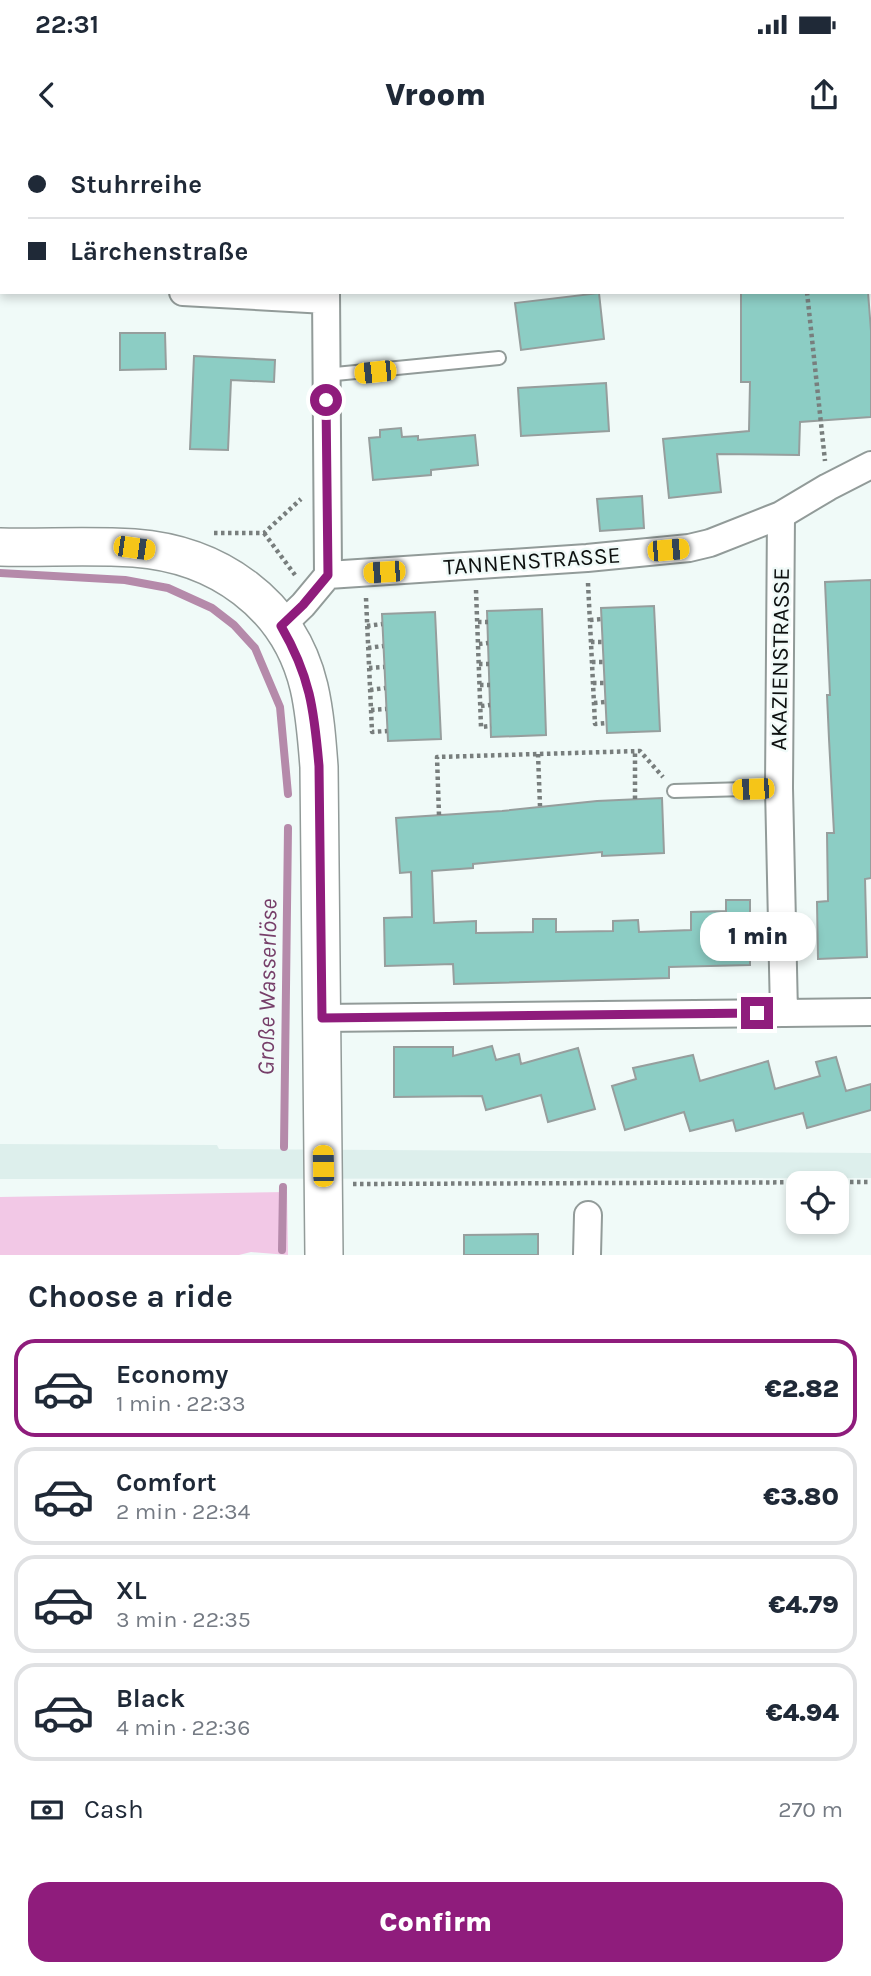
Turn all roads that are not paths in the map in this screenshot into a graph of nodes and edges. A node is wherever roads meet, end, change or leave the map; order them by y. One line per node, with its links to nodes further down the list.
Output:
1 (254, 294): 2 (street)
2 (326, 296): 4 (street)
3 (499, 358): 4 (lane)
4 (325, 375): 8 (street)
5 (871, 466): 6 (street, TANNENSTRASSE)
6 (781, 515): 8 (street, TANNENSTRASSE); 10 (street, AKAZIENSTRASSE)
7 (0, 547): 9 (street)
8 (328, 575): 9 (street)
9 (281, 626): 14 (street)
10 (779, 788): 11 (lane); 13 (street, AKAZIENSTRASSE)
11 (674, 791)
12 (871, 1012): 13 (street)
13 (784, 1013): 14 (street)
14 (322, 1018): 16 (street)
15 (588, 1215): 17 (street)
16 (324, 1255)
17 (587, 1255)

